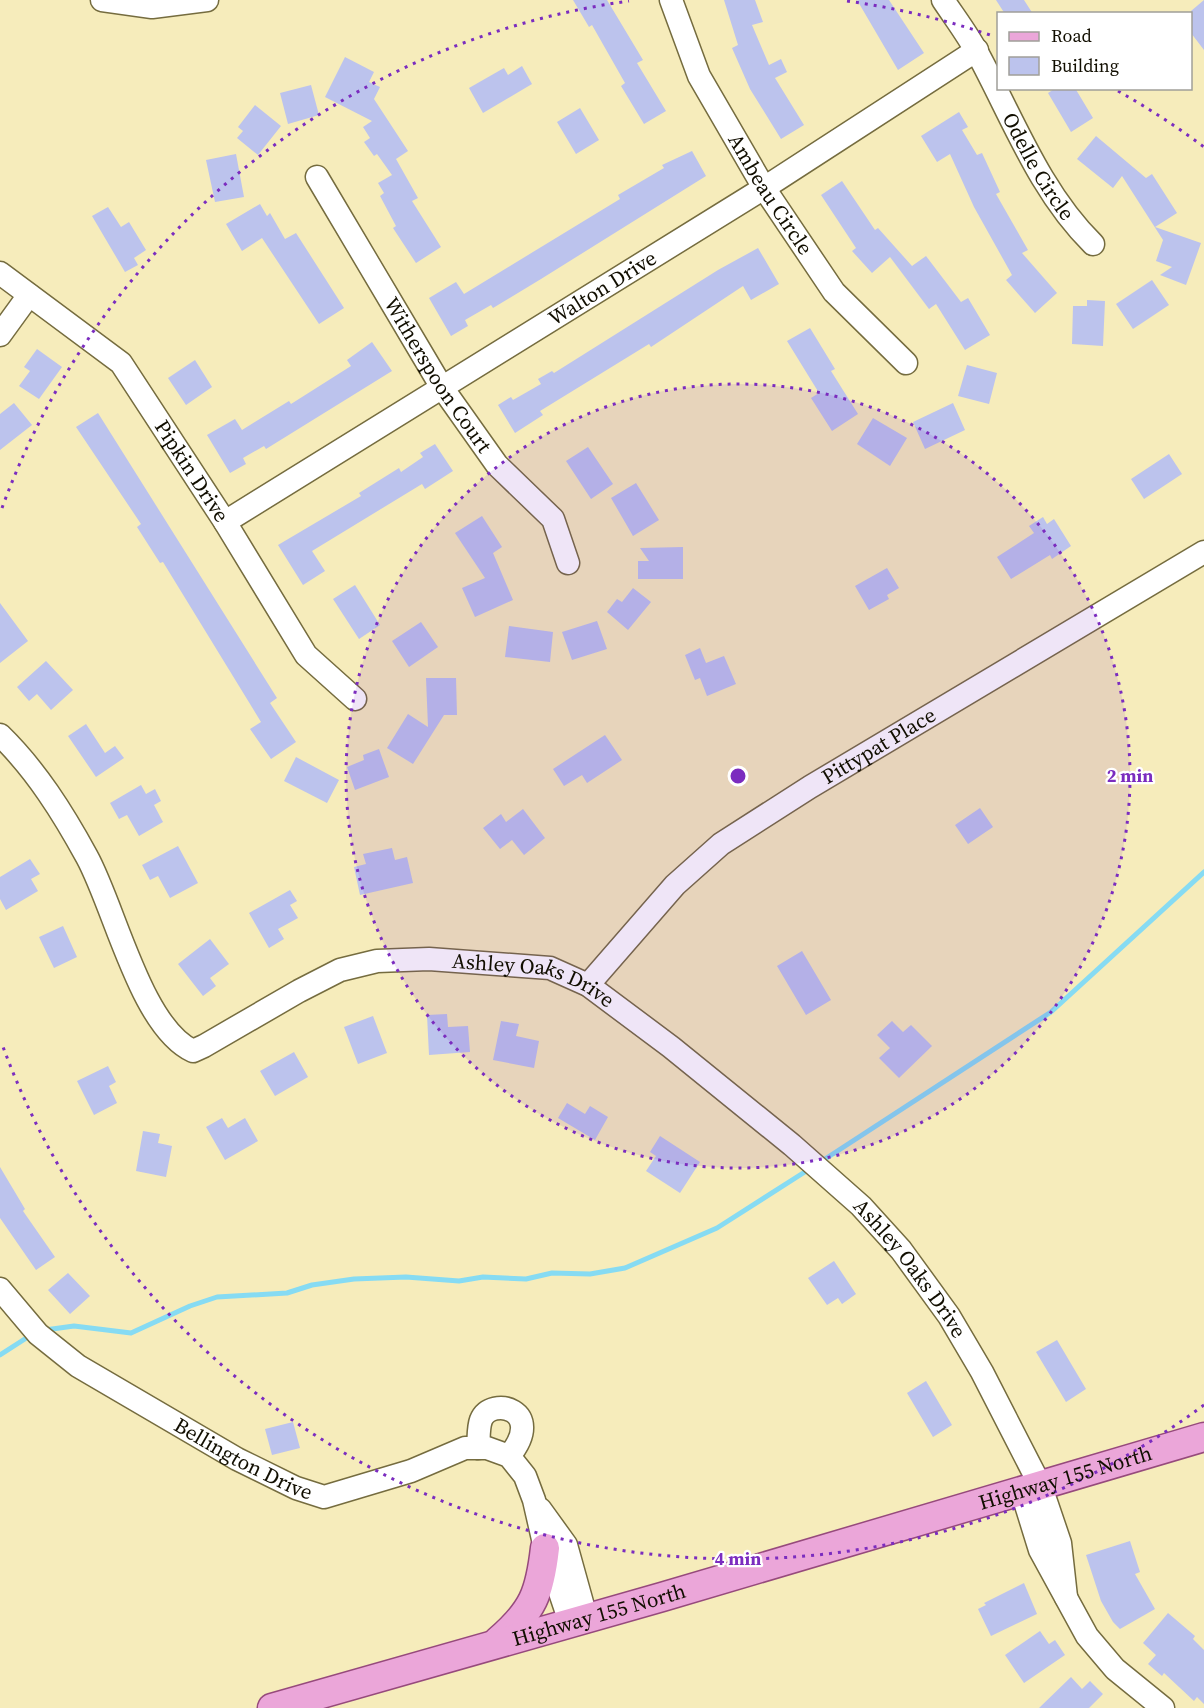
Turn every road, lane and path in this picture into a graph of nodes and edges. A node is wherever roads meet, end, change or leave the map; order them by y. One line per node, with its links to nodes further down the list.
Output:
1 (102, 0): 2 (street)
2 (207, 0)
3 (671, 0): 9 (street, Ambeau Circle)
4 (943, 0): 5 (street, Odelle Circle)
5 (977, 50): 6 (street, Odelle Circle); 9 (street, Walton Drive)
6 (997, 89)
7 (997, 90): 10 (street, Odelle Circle)
8 (317, 177): 15 (street, Witherspoon Court)
9 (764, 188): 14 (street, Ambeau Circle); 15 (street, Walton Drive)
10 (1093, 244)
11 (0, 273): 12 (street, Pipkin Drive)
12 (29, 295): 13 (street); 16 (street, Pipkin Drive)
13 (0, 335)
14 (906, 363)
15 (441, 386): 16 (street, Walton Drive); 18 (street, Witherspoon Court)
16 (225, 522): 19 (street, Pipkin Drive)
17 (1204, 552): 21 (street, Pittypat Place)
18 (568, 563)
19 (355, 699)
20 (0, 735): 21 (street, Ashley Oaks Drive)
21 (588, 985): 26 (street, Ashley Oaks Drive)
22 (0, 1289): 24 (street, Bellington Drive)
23 (1204, 1437): 26 (main road, Highway 155 North)
24 (478, 1448): 25 (street, Bellington Drive); 25 (street)
25 (509, 1456): 27 (street)
26 (1032, 1490): 29 (main road, Highway 155 North); 31 (street, Ashley Oaks Drive)
27 (534, 1500): 28 (street); 29 (street)
28 (545, 1548): 29 (street); 30 (main road)
29 (578, 1619): 30 (main road, Highway 155 North)
30 (495, 1644): 32 (main road, Highway 155 North)
31 (1135, 1700): 33 (street)
32 (272, 1708)
33 (1163, 1708)

